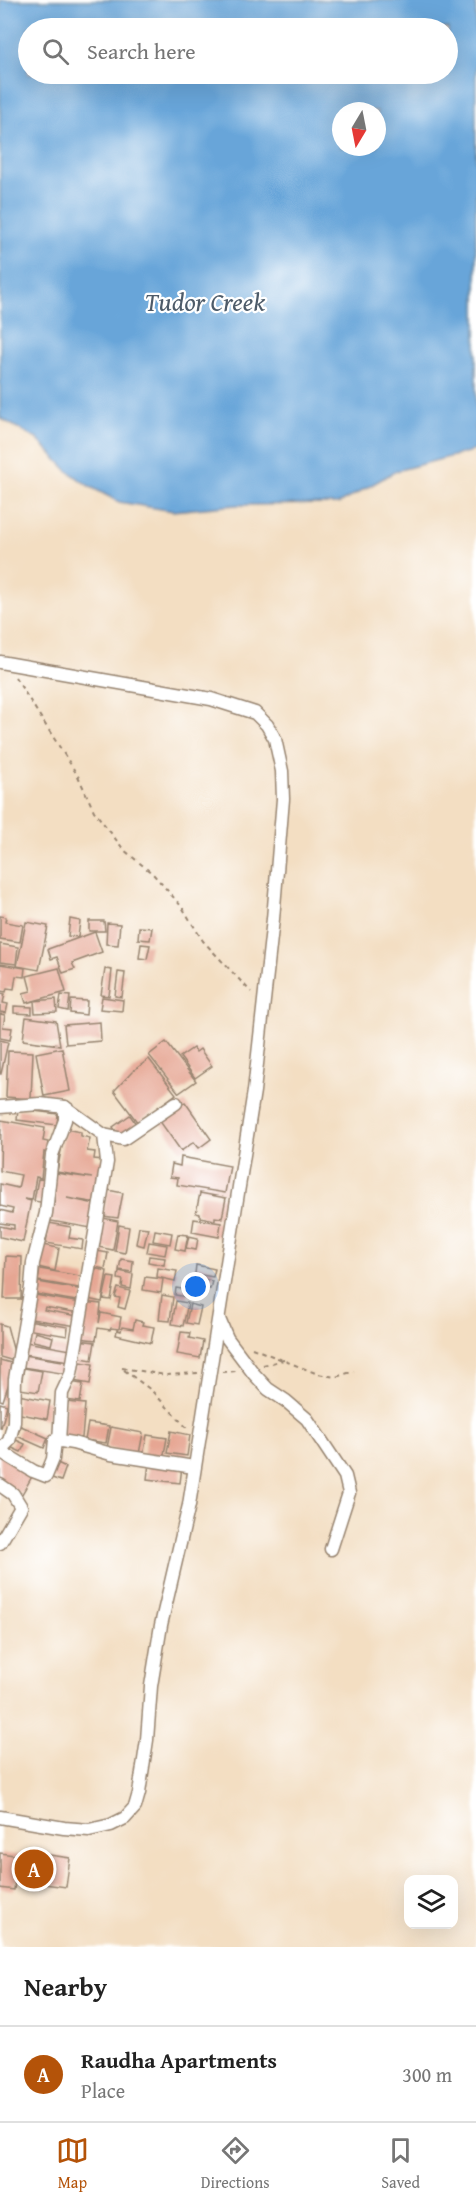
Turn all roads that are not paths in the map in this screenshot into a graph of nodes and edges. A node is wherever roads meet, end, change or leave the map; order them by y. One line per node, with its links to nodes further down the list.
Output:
1 (3, 662): 6 (street)
2 (176, 1102): 5 (street)
3 (0, 1107): 4 (street)
4 (65, 1107): 5 (street); 8 (street)
5 (105, 1134): 7 (street)
6 (218, 1315): 9 (street); 12 (street)
7 (59, 1441): 8 (street); 9 (street)
8 (0, 1450)
9 (194, 1467): 13 (street)
10 (0, 1485): 11 (street)
11 (0, 1543)
12 (331, 1549)
13 (0, 1817)

